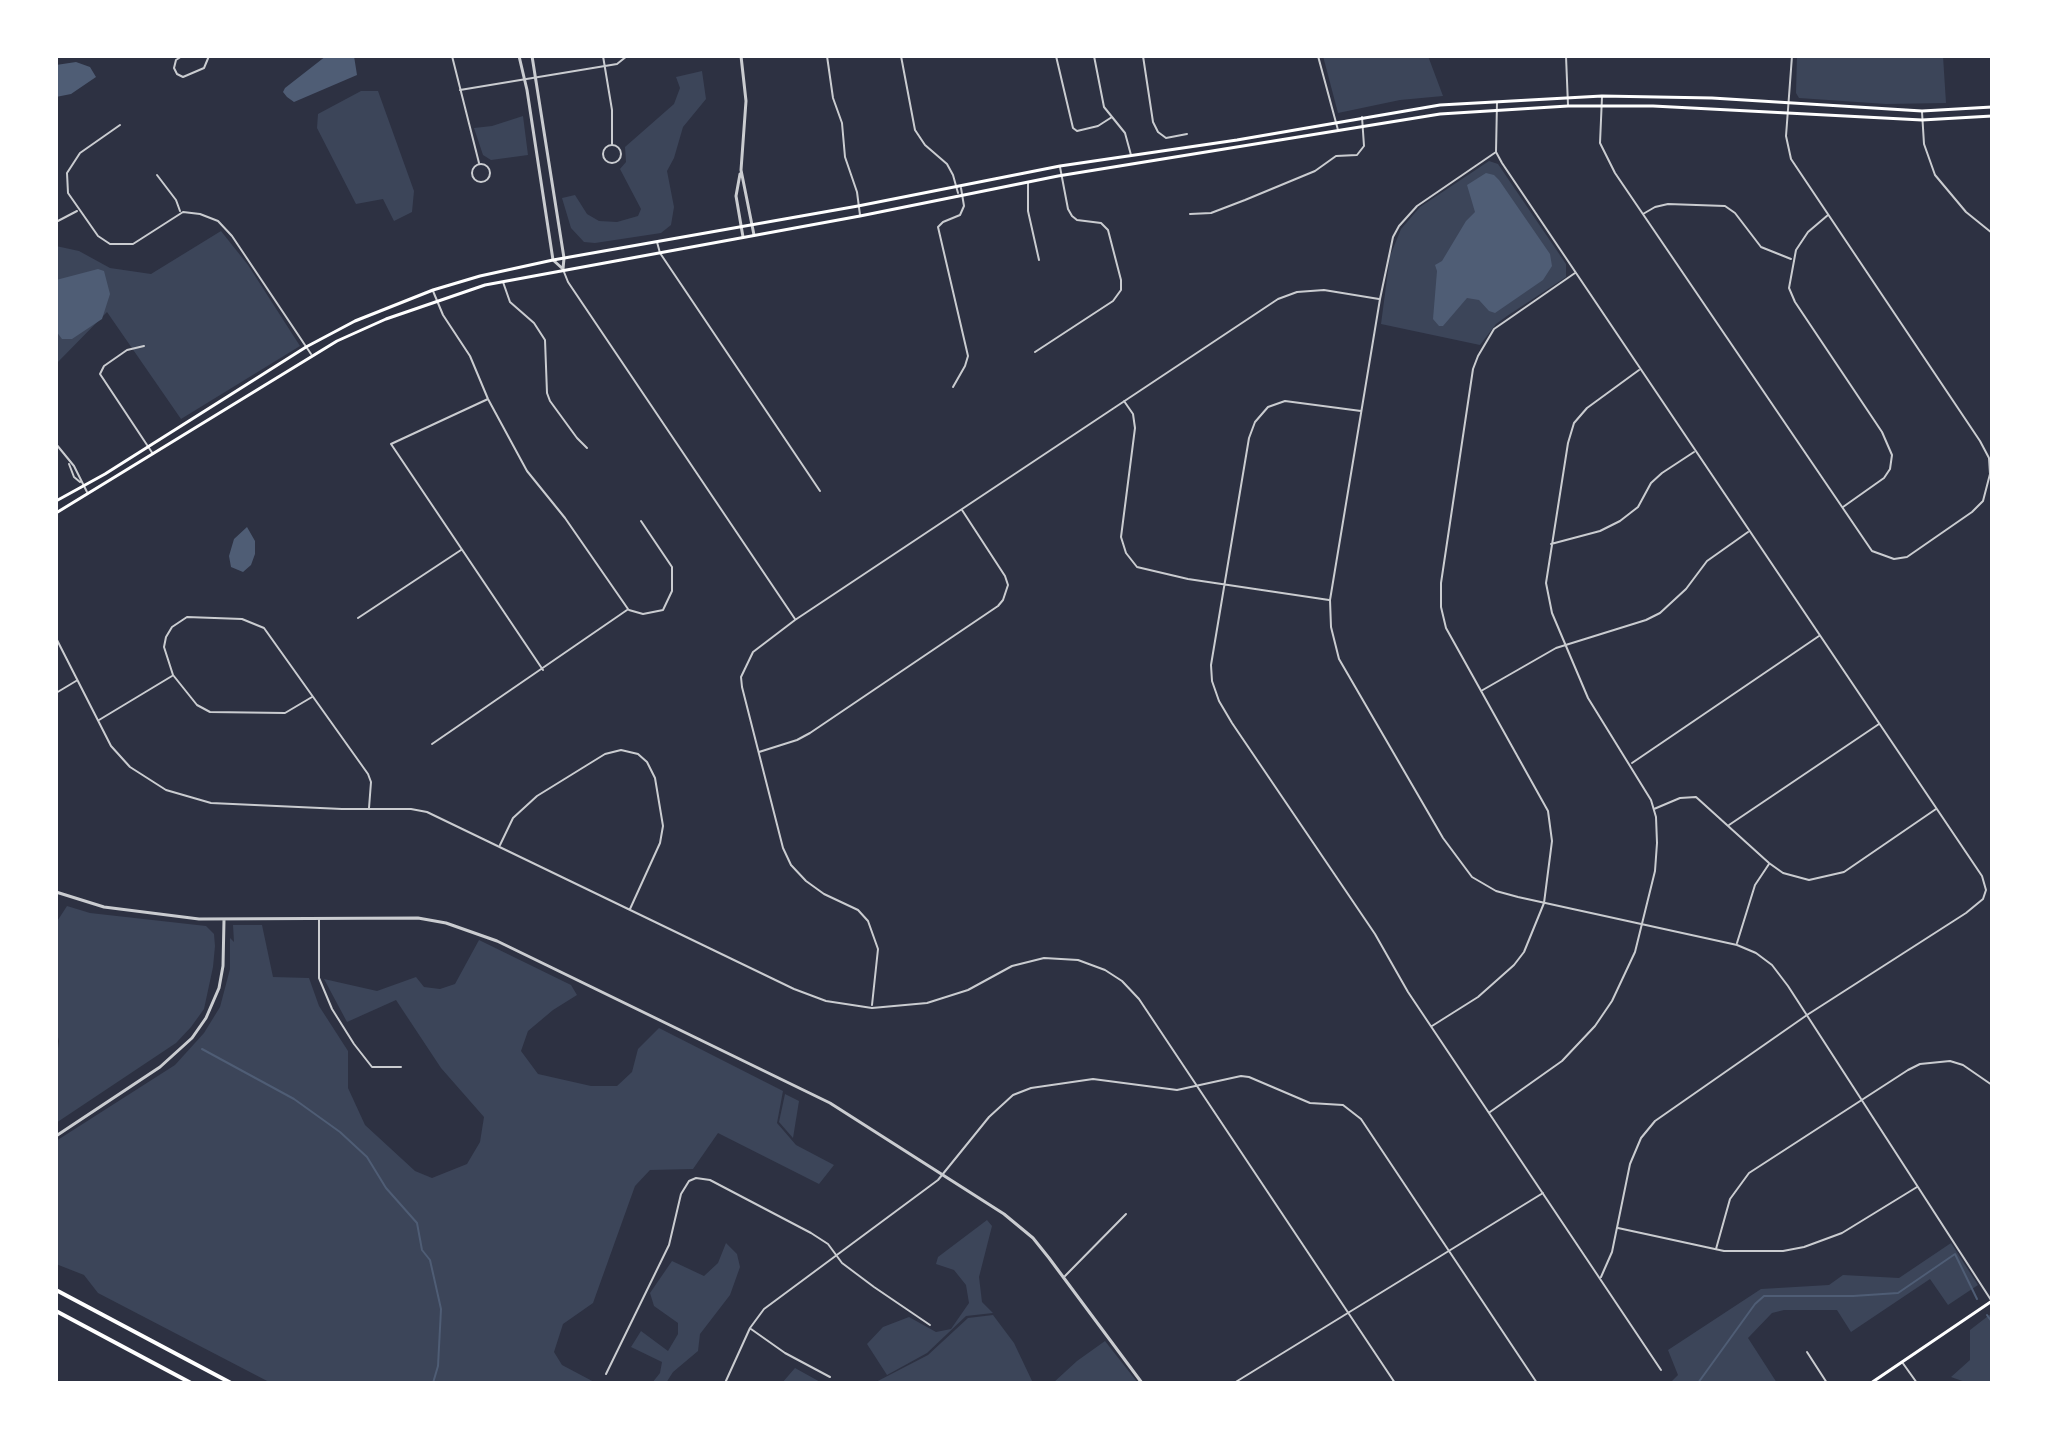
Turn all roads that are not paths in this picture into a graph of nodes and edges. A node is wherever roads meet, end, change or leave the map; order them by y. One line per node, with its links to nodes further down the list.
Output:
1 (182, 56): 2 (street)
2 (209, 56)
3 (452, 56): 20 (street)
4 (519, 56): 19 (street)
5 (532, 56): 18 (street)
6 (603, 56): 17 (street)
7 (627, 56): 17 (street)
8 (741, 56): 50 (street)
9 (827, 56): 56 (street)
10 (901, 56): 54 (street)
11 (1056, 56): 32 (street)
12 (1094, 56): 32 (street)
13 (1143, 56): 39 (street)
14 (1318, 56): 35 (street)
15 (1566, 56): 21 (street)
16 (1792, 56): 24 (street)
17 (605, 65): 18 (street); 42 (street)
18 (536, 77): 19 (street); 71 (street)
19 (524, 79): 20 (street); 73 (street)
20 (460, 90): 47 (street)
21 (1568, 96): 22 (main road); 23 (main road); 25 (street)
22 (1602, 96): 24 (main road); 26 (street)
23 (1497, 100): 28 (street); 33 (main road)
24 (1790, 104): 29 (main road); 30 (street)
25 (1568, 106): 26 (main road); 28 (main road)
26 (1601, 106): 30 (main road); 60 (street)
27 (1992, 107): 29 (main road)
28 (1497, 110): 37 (main road); 44 (street)
29 (1922, 111): 34 (street)
30 (1789, 113): 34 (main road); 61 (street)
31 (1992, 116): 34 (main road)
32 (1112, 117): 46 (street)
33 (1362, 117): 35 (main road); 37 (street)
34 (1922, 120): 66 (street)
35 (1336, 122): 38 (street); 40 (main road)
36 (120, 125): 57 (street)
37 (1363, 127): 38 (main road); 59 (street)
38 (1338, 131): 41 (main road)
39 (1187, 134)
40 (1268, 134): 41 (main road); 43 (main road)
41 (1269, 144): 45 (main road)
42 (612, 145): 42 (street)
43 (1201, 145): 45 (main road); 46 (main road)
44 (1496, 152): 76 (street); 79 (street)
45 (1203, 155): 49 (main road)
46 (1131, 156): 48 (main road); 49 (main road)
47 (479, 163): 47 (street)
48 (1060, 166): 52 (street); 54 (main road)
49 (1132, 166): 52 (main road)
50 (741, 170): 64 (street); 65 (street)
51 (157, 175): 58 (street)
52 (1062, 176): 53 (main road); 83 (street)
53 (1028, 182): 55 (main road); 74 (street)
54 (959, 187): 55 (street); 56 (main road)
55 (960, 196): 62 (main road); 87 (street)
56 (858, 206): 62 (street); 64 (main road)
57 (79, 211): 58 (street); 63 (street)
58 (180, 213): 82 (street)
59 (1190, 214)
60 (1643, 214): 72 (street); 103 (street)
61 (1828, 215): 72 (street); 103 (street)
62 (860, 216): 67 (main road)
63 (56, 222)
64 (752, 224): 65 (main road); 67 (street)
65 (741, 226): 68 (street); 69 (main road)
66 (1992, 233)
67 (754, 235): 68 (main road)
68 (743, 237): 70 (main road)
69 (657, 242): 70 (street); 71 (main road)
70 (660, 253): 75 (main road); 100 (street)
71 (564, 258): 73 (main road); 75 (street)
72 (1792, 259): 103 (street)
73 (553, 260): 75 (street); 78 (main road)
74 (1039, 260)
75 (563, 269): 77 (main road); 114 (street)
76 (1575, 273): 85 (street); 121 (street)
77 (503, 281): 80 (main road); 96 (street)
78 (433, 290): 80 (street); 82 (main road)
79 (1380, 299): 90 (street); 91 (street)
80 (436, 300): 84 (main road); 89 (street)
81 (144, 346): 95 (street)
82 (306, 347): 84 (street); 86 (main road)
83 (1035, 352)
84 (311, 355): 88 (main road)
85 (1641, 369): 97 (street); 108 (street)
86 (243, 386): 88 (main road); 92 (main road)
87 (953, 387)
88 (249, 394): 93 (main road)
89 (488, 399): 109 (street); 112 (street)
90 (1124, 401): 104 (street); 110 (street)
91 (1362, 411): 110 (street); 111 (street)
92 (191, 419): 93 (main road); 95 (main road)
93 (197, 427): 98 (main road)
94 (56, 444): 99 (street)
95 (148, 446): 98 (street); 99 (main road)
96 (587, 448)
97 (1695, 451): 107 (street); 108 (street)
98 (154, 455): 101 (main road)
99 (82, 484): 101 (street); 102 (main road)
100 (820, 491)
101 (88, 495): 105 (main road)
102 (56, 501)
103 (1842, 508)
104 (961, 509): 114 (street); 127 (street)
105 (56, 513)
106 (641, 521): 112 (street)
107 (1749, 531): 115 (street); 117 (street)
108 (1551, 544): 117 (street)
109 (462, 549): 113 (street); 118 (street)
110 (1225, 585): 111 (street); 144 (street)
111 (1330, 600): 136 (street)
112 (628, 609): 118 (street)
113 (358, 618)
114 (795, 620): 127 (street)
115 (1820, 636): 125 (street); 128 (street)
116 (56, 638): 120 (street)
117 (1565, 644): 121 (street); 128 (street)
118 (543, 670): 126 (street)
119 (173, 675): 123 (street); 123 (street); 124 (street)
120 (77, 681): 122 (street); 124 (street)
121 (1481, 691): 136 (street)
122 (56, 693)
123 (312, 697): 130 (street)
124 (97, 721): 130 (street)
125 (1880, 723): 129 (street); 132 (street)
126 (432, 744)
127 (758, 752): 142 (street)
128 (1630, 764): 131 (street)
129 (1937, 808): 134 (street); 143 (street)
130 (369, 809): 133 (street)
131 (1654, 809): 132 (street); 140 (street)
132 (1729, 825): 134 (street)
133 (500, 846): 137 (street); 137 (street)
134 (1769, 863): 141 (street)
135 (56, 892): 139 (street)
136 (1544, 903): 140 (street); 144 (street)
137 (630, 909): 142 (street)
138 (319, 919): 139 (street); 145 (street); 151 (street)
139 (224, 920): 150 (street)
140 (1643, 925): 141 (street); 149 (street)
141 (1737, 945): 143 (street)
142 (872, 1008): 147 (street)
143 (1807, 1015): 148 (street); 155 (street)
144 (1431, 1027): 149 (street)
145 (401, 1067)
146 (1992, 1085): 148 (street)
147 (1198, 1086): 151 (street); 157 (street); 164 (street)
148 (1862, 1100): 152 (street); 156 (street)
149 (1489, 1112): 153 (street)
150 (56, 1136)
151 (944, 1174): 158 (street); 159 (street)
152 (1918, 1186): 156 (street); 162 (street)
153 (1544, 1192): 157 (street); 160 (street)
154 (1126, 1214): 159 (street)
155 (1616, 1228): 156 (street); 160 (street)
156 (1716, 1249)
157 (1449, 1250): 164 (street); 178 (street)
158 (837, 1256): 165 (street); 166 (street); 170 (street)
159 (1064, 1277): 175 (street)
160 (1601, 1277): 169 (street)
161 (56, 1290): 173 (highway)
162 (1992, 1301): 168 (main road)
163 (56, 1311): 172 (highway)
164 (1349, 1313): 176 (street); 177 (street)
165 (930, 1325)
166 (750, 1328): 171 (street); 174 (street)
167 (1807, 1352): 179 (street)
168 (1902, 1362): 180 (main road); 181 (street)
169 (1661, 1370)
170 (606, 1374)
171 (830, 1377)
172 (191, 1383)
173 (231, 1383)
174 (725, 1383)
175 (1142, 1383)
176 (1234, 1383)
177 (1395, 1383)
178 (1537, 1383)
179 (1827, 1383)
180 (1871, 1383)
181 (1917, 1383)

